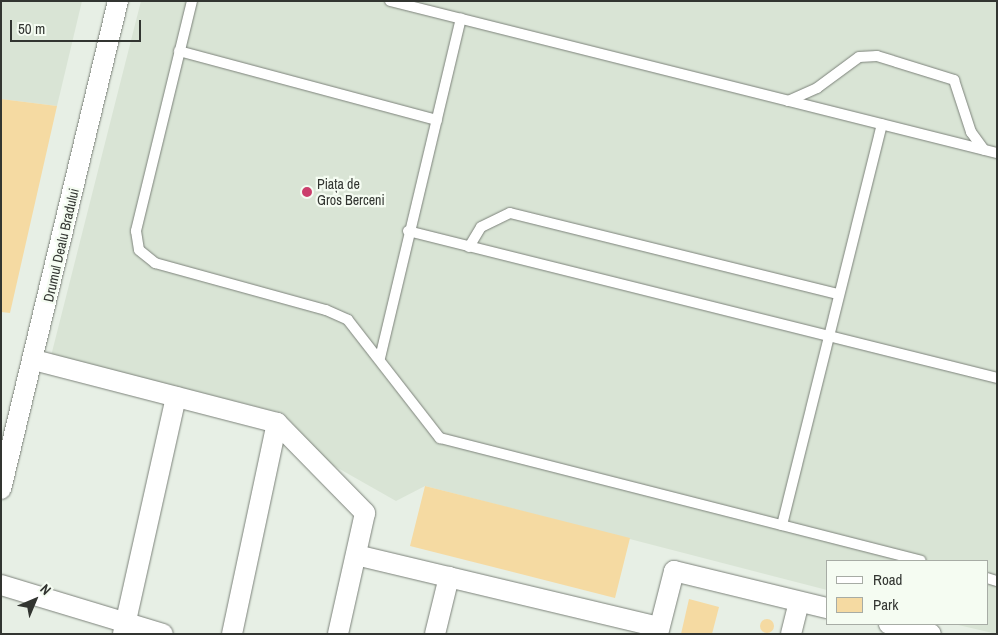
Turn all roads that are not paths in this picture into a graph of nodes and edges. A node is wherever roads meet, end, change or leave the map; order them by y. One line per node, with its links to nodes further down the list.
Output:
1 (118, 1): 17 (street, Drumul Dealu Bradului)
2 (192, 1): 6 (lane)
3 (390, 1): 4 (lane)
4 (428, 6): 5 (lane)
5 (461, 19): 7 (lane); 8 (lane)
6 (179, 51): 8 (lane); 16 (lane)
7 (788, 101): 9 (lane); 10 (lane)
8 (437, 120): 12 (lane)
9 (882, 124): 10 (lane); 14 (lane)
10 (984, 150): 11 (lane)
11 (997, 153)
12 (408, 232): 13 (lane); 16 (lane)
13 (469, 246): 14 (lane); 15 (lane)
14 (838, 294): 15 (lane)
15 (827, 336): 18 (lane); 22 (lane)
16 (380, 358): 22 (lane)
17 (34, 360): 19 (street); 21 (street, Drumul Dealu Bradului)
18 (997, 378)
19 (176, 397): 20 (street); 29 (street)
20 (277, 423): 23 (street); 33 (street)
21 (1, 489)
22 (782, 525): 24 (lane)
23 (356, 555): 25 (street); 34 (street)
24 (917, 560)
25 (449, 577): 31 (street); 35 (street)
26 (1, 585): 29 (street)
27 (799, 602): 28 (street); 31 (street); 36 (street)
28 (826, 608)
29 (124, 628): 32 (street)
30 (898, 628): 37 (street)
31 (659, 631)
32 (163, 634)
33 (232, 634)
34 (338, 634)
35 (435, 634)
36 (791, 634)
37 (931, 634)

